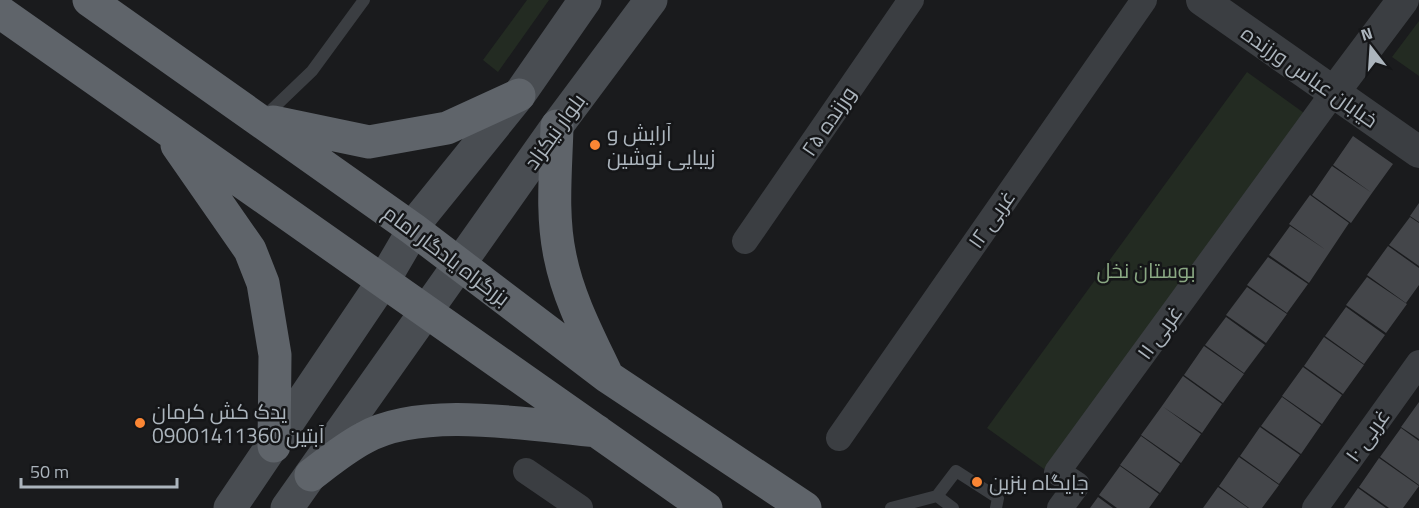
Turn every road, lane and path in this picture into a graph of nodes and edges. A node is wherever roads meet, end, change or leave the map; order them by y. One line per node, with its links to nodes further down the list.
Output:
1 (89, 0): 12 (highway, بزرگراه یادگار امام)
2 (364, 0): 12 (lane)
3 (585, 0): 11 (main road)
4 (651, 0): 14 (main road, بلوار نیکزاد)
5 (911, 0): 17 (street, ورزنده ۲۵)
6 (1144, 0): 24 (street, غربی ۱۲)
7 (1202, 0): 10 (street, خیابان عباس ورزنده)
8 (1403, 0): 10 (street)
9 (0, 12): 13 (highway)
10 (1334, 92): 15 (street, خیابان عباس ورزنده); 37 (street, غربی ۱۱)
11 (519, 95): 12 (highway); 16 (main road)
12 (261, 120): 16 (highway, بزرگراه یادگار امام)
13 (164, 126): 19 (highway); 25 (highway)
14 (557, 126): 18 (main road, بلوار نیکزاد); 22 (highway)
15 (1419, 152)
16 (413, 229): 18 (highway, بزرگراه یادگار امام); 19 (main road)
17 (745, 241)
18 (459, 264): 20 (main road, بلوار نیکزاد); 22 (highway, بزرگراه یادگار امام)
19 (384, 280): 20 (highway); 25 (main road)
20 (426, 312): 23 (highway); 27 (main road, بلوار نیکزاد)
21 (1419, 363): 38 (street, غربی ۱۰)
22 (608, 377): 34 (highway, بزرگراه یادگار امام)
23 (599, 431): 27 (highway); 33 (highway)
24 (839, 438)
25 (274, 446): 30 (main road)
26 (526, 471): 32 (street)
27 (310, 475): 31 (main road, بلوار نیکزاد)
28 (937, 496): 29 (lane); 35 (lane); 36 (lane)
29 (997, 503)
30 (230, 508)
31 (287, 508)
32 (580, 508)
33 (706, 508)
34 (805, 508)
35 (891, 508)
36 (953, 508)
37 (1060, 508)
38 (1315, 508)

